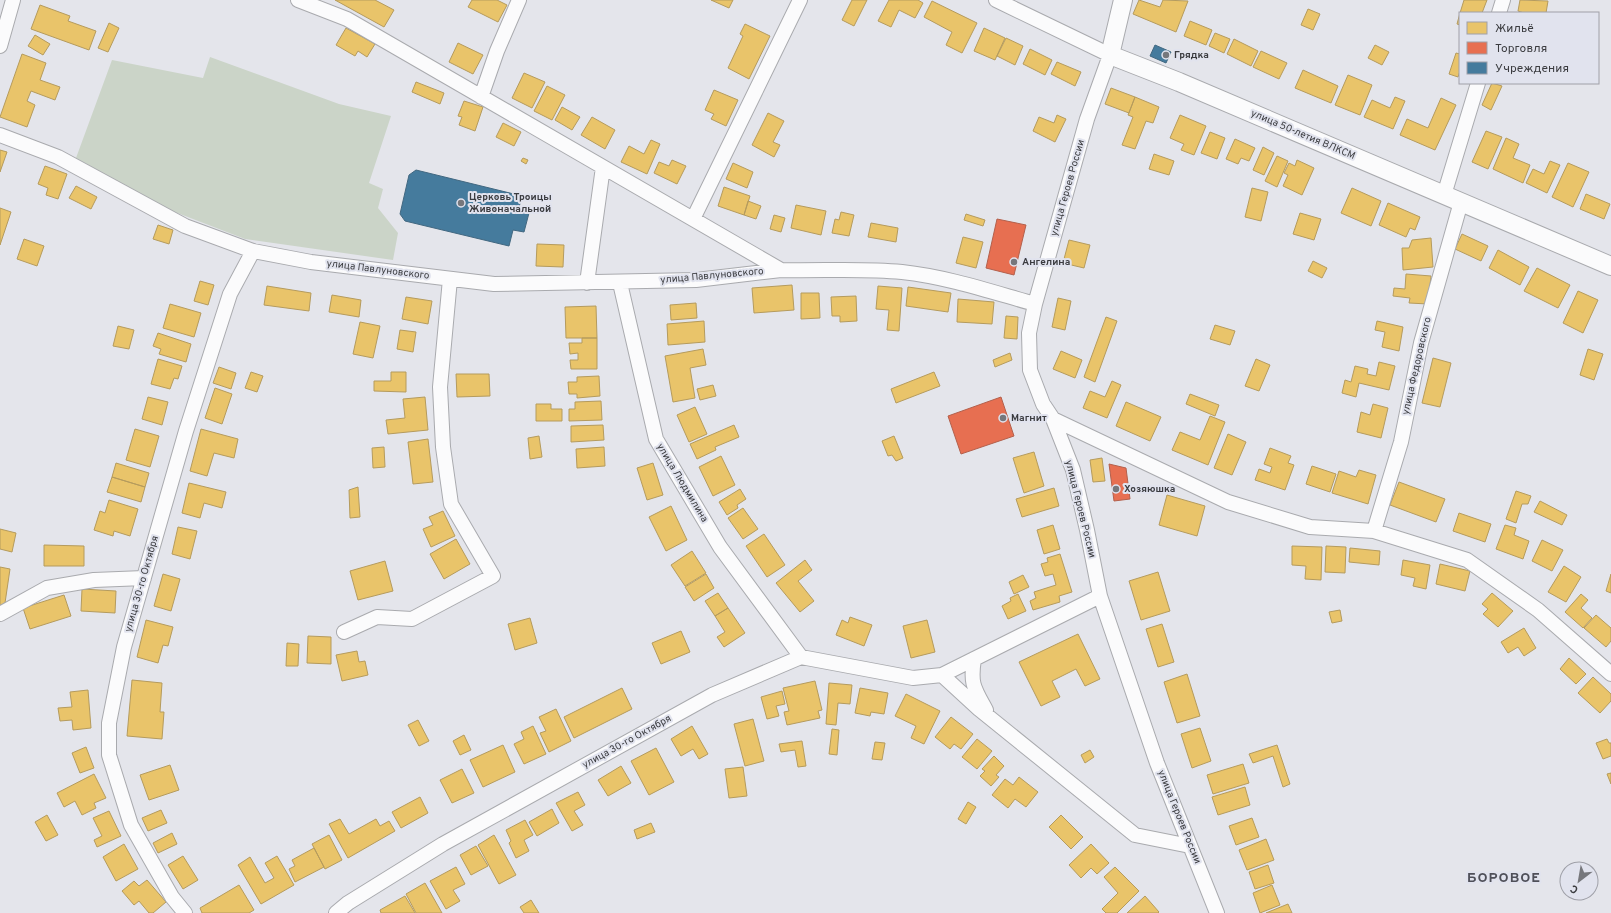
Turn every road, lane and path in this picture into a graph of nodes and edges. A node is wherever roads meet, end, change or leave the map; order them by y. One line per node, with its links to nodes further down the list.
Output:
1 (13, 0): 9 (street)
2 (298, 0): 12 (street, улица Павлуновского)
3 (519, 0): 12 (street)
4 (800, 0): 17 (street)
5 (996, 0): 10 (street, улица 50-летия ВЛКСМ)
6 (1123, 0): 10 (street)
7 (1503, 0): 8 (street)
8 (1499, 12)
9 (0, 46)
10 (1110, 55): 15 (street, улица 50-летия ВЛКСМ); 24 (street, улица Героев России)
11 (1478, 84): 15 (street)
12 (481, 97): 14 (street, улица Павлуновского)
13 (0, 135): 18 (street, улица Павлуновского)
14 (603, 167): 17 (street, улица Павлуновского); 22 (street)
15 (1444, 195): 16 (street, улица 50-летия ВЛКСМ)
16 (1461, 202): 19 (street, улица 50-летия ВЛКСМ); 26 (street, улица Федоровского)
17 (693, 219): 20 (street, улица Павлуновского)
18 (253, 251): 21 (street, улица Павлуновского); 27 (street, улица 30-го Октября)
19 (1611, 266)
20 (781, 270): 23 (street, улица Павлуновского); 24 (street, улица Павлуновского)
21 (450, 279): 22 (street, улица Павлуновского); 30 (street)
22 (587, 283): 23 (street, улица Павлуновского)
23 (620, 283): 31 (street, улица Людмилина)
24 (1035, 304): 25 (street, улица Героев России)
25 (1053, 419): 26 (street); 28 (street, улица Героев России)
26 (1374, 531): 33 (street)
27 (144, 578): 29 (street); 37 (street, улица 30-го Октября)
28 (1100, 596): 32 (street); 36 (street, улица Героев России)
29 (0, 614)
30 (344, 632)
31 (801, 657): 34 (street); 38 (street, улица 30-го Октября)
32 (974, 659): 34 (street); 35 (street)
33 (1611, 674)
34 (942, 675): 35 (street)
35 (990, 718): 36 (street)
36 (1190, 846): 39 (street, улица Героев России)
37 (185, 913)
38 (336, 913)
39 (1217, 913)

